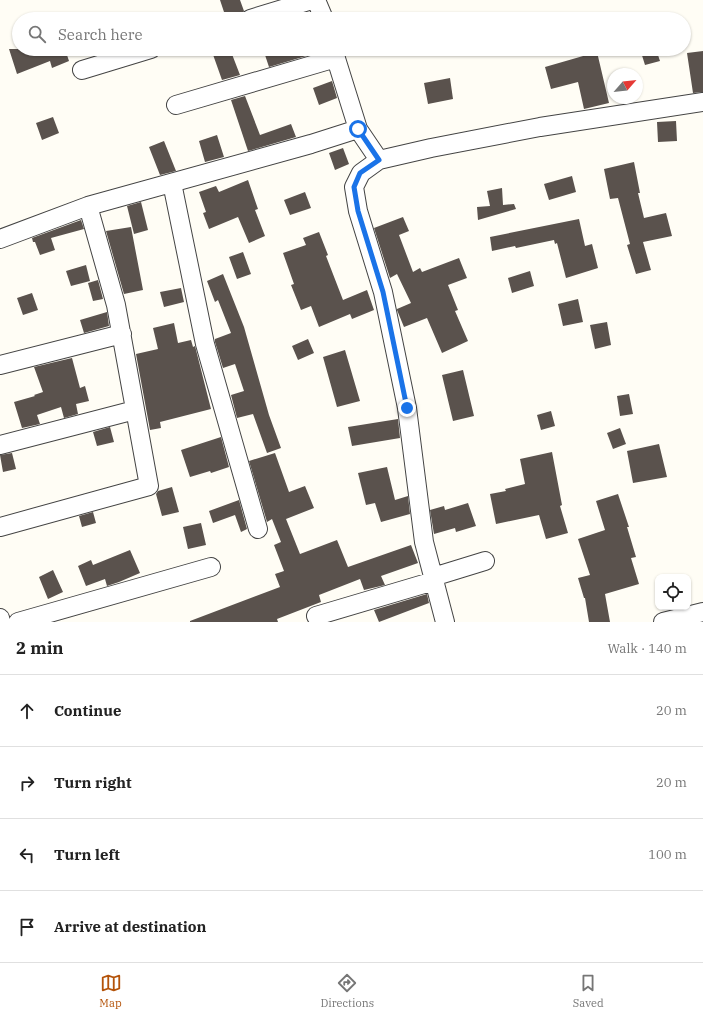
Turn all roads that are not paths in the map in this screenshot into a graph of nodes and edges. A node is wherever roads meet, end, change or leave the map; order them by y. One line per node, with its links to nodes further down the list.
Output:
1 (312, 0): 3 (street)
2 (316, 0): 4 (street)
3 (273, 12)
4 (321, 12)
5 (128, 56): 8 (street)
6 (325, 56): 10 (street)
7 (335, 56): 11 (street)
8 (82, 70)
9 (703, 102): 12 (street)
10 (176, 105)
11 (358, 129): 12 (street); 13 (street)
12 (379, 160): 24 (street)
13 (172, 183): 14 (street); 21 (street)
14 (88, 206): 15 (street); 16 (street)
15 (0, 239)
16 (122, 334): 17 (street); 18 (street)
17 (0, 365)
18 (136, 410): 19 (street); 20 (street)
19 (0, 445)
20 (0, 527)
21 (258, 529)
22 (485, 561): 24 (street)
23 (211, 567): 29 (street)
24 (434, 579): 26 (street); 30 (street)
25 (703, 612): 31 (street)
26 (316, 616)
27 (0, 618): 28 (street)
28 (1, 622)
29 (18, 622)
30 (445, 622)
31 (663, 622)

